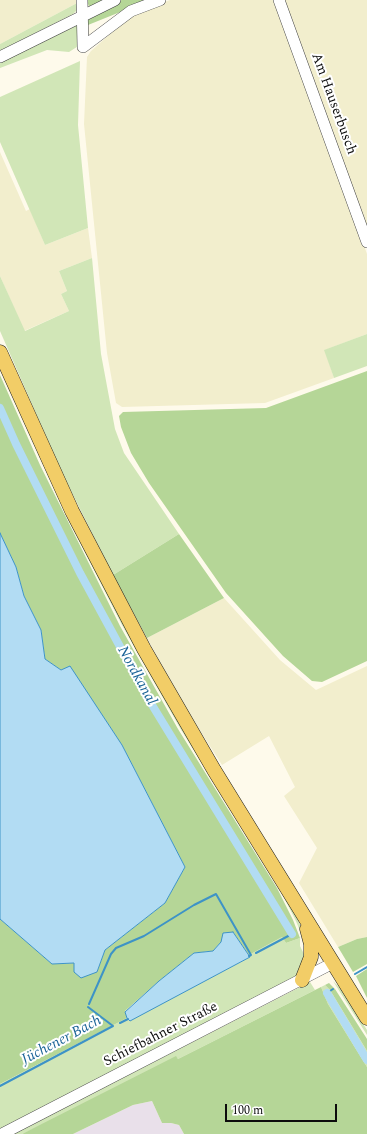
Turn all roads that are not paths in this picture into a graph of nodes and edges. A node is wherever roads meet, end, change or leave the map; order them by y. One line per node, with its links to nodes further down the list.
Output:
1 (82, 0): 5 (street)
2 (115, 0): 5 (street)
3 (160, 0): 5 (street)
4 (279, 0): 7 (street, Am Hauserbusch)
5 (83, 15): 6 (street)
6 (0, 57)
7 (367, 242)
8 (0, 352): 9 (main road)
9 (301, 911): 10 (main road); 11 (main road)
10 (333, 963): 11 (street, Schiefbahner Straße); 12 (main road)
11 (302, 980): 13 (street, Schiefbahner Straße)
12 (367, 1018)
13 (2, 1134)

